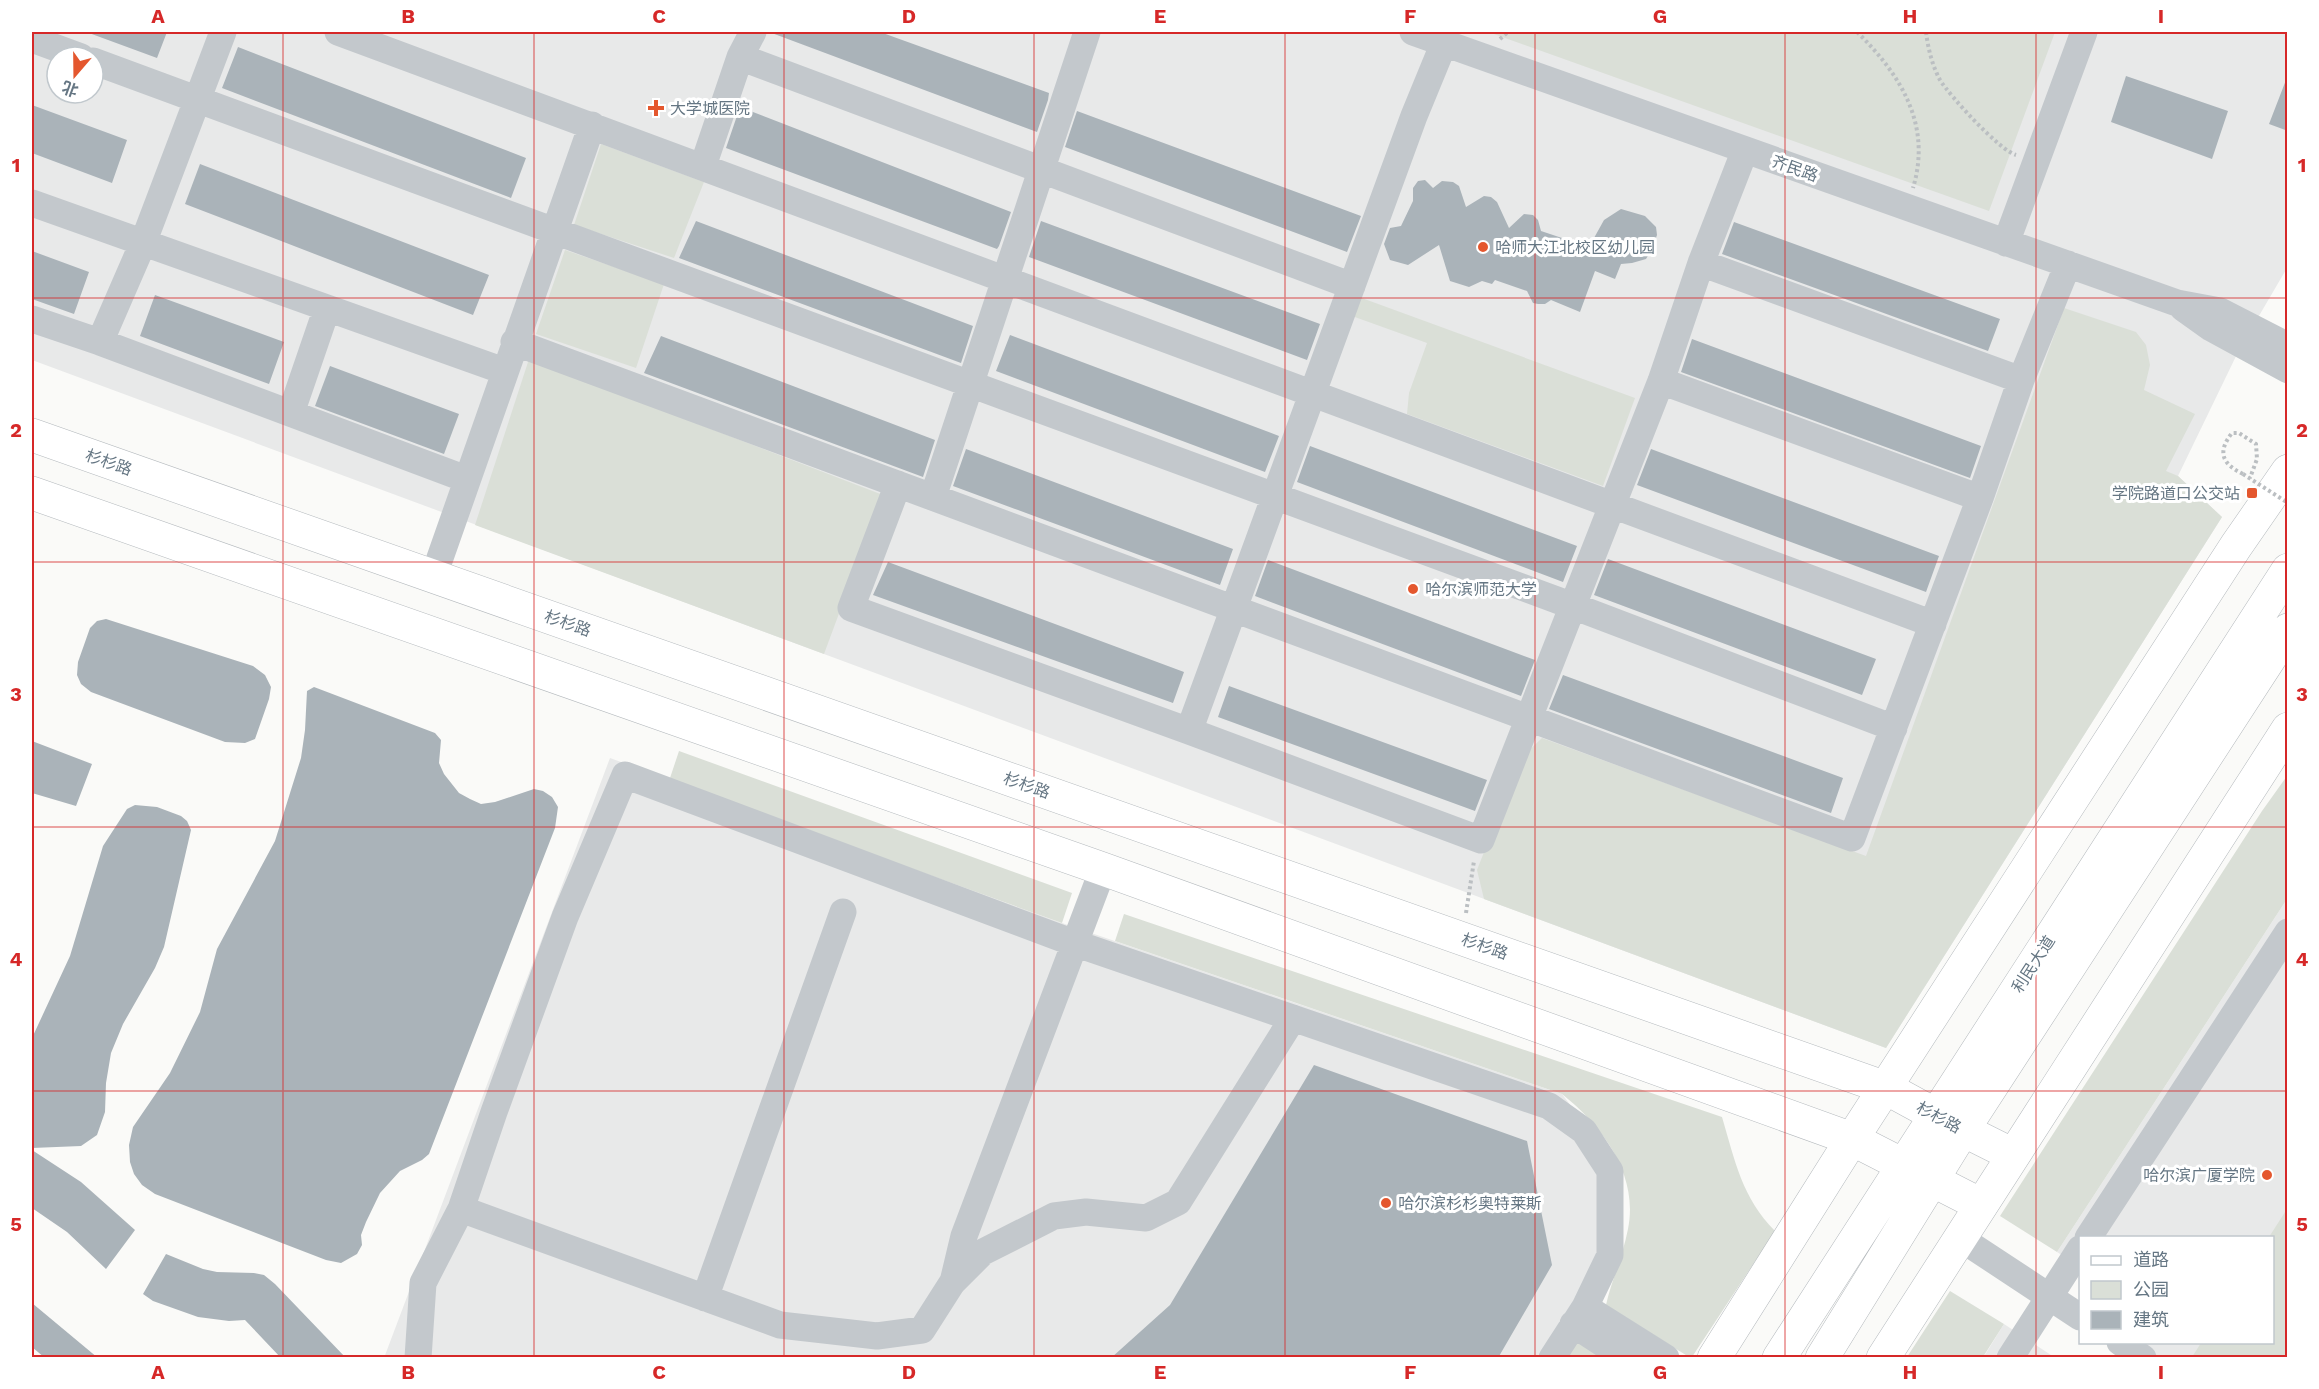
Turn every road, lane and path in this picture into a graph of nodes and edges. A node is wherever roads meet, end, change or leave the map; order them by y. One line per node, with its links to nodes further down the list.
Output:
1 (223, 32): 14 (lane)
2 (338, 32): 15 (lane)
3 (753, 32): 12 (lane)
4 (1084, 32): 19 (lane)
5 (1413, 32): 10 (lane, 齐民路)
6 (1857, 32): 21 (path)
7 (1926, 32): 17 (path)
8 (2084, 32): 17 (lane)
9 (32, 39): 11 (lane)
10 (1444, 43): 16 (lane, 齐民路); 28 (lane)
11 (48, 45)
12 (740, 57): 18 (lane); 19 (lane)
13 (105, 65): 14 (lane)
14 (199, 100): 22 (lane); 23 (lane)
15 (592, 125): 18 (lane); 22 (lane)
16 (1745, 150): 21 (lane, 齐民路); 25 (lane)
17 (2036, 161): 24 (lane)
18 (703, 166): 27 (lane)
19 (1041, 170): 27 (lane); 28 (lane)
20 (32, 203): 23 (lane)
21 (1907, 207): 24 (lane, 齐民路)
22 (553, 231): 33 (lane); 39 (lane)
23 (143, 243): 30 (lane); 32 (lane)
24 (2006, 243): 26 (lane, 齐民路)
25 (1701, 263): 37 (lane); 38 (lane)
26 (2068, 264): 29 (lane, 齐民路); 37 (lane)
27 (1005, 278): 39 (lane); 40 (lane)
28 (1352, 286): 40 (lane)
29 (2177, 303): 34 (lane); 35 (lane)
30 (327, 308): 36 (lane); 41 (lane)
31 (32, 319): 32 (lane)
32 (100, 342): 41 (lane)
33 (514, 342): 36 (lane); 45 (lane)
34 (2288, 346)
35 (2288, 370)
36 (504, 371): 44 (lane)
37 (2021, 380): 50 (lane)
38 (1661, 381): 50 (lane); 52 (lane)
39 (970, 384): 48 (lane); 49 (lane)
40 (1313, 393): 48 (lane); 52 (lane)
41 (291, 413): 44 (lane)
42 (32, 435): 54 (main road, 杉杉路)
43 (2288, 471): 70 (main road)
44 (466, 479): 54 (lane)
45 (898, 484): 49 (lane); 62 (lane)
46 (2248, 485): 51 (path, bridge)
47 (32, 493): 64 (main road)
48 (1275, 496): 55 (lane); 56 (lane)
49 (933, 497): 56 (lane)
50 (1980, 498): 57 (lane)
51 (2288, 503)
52 (1613, 504): 55 (lane); 57 (lane)
53 (2288, 570): 71 (main road, 利民大道)
54 (434, 575): 67 (main road, 杉杉路)
55 (1573, 606): 59 (lane); 60 (lane)
56 (1234, 608): 59 (lane); 62 (lane)
57 (1933, 624): 60 (lane)
58 (2288, 630): 71 (main road, 利民大道)
59 (1529, 718): 60 (lane); 63 (lane)
60 (1894, 728)
61 (2288, 729): 73 (main road)
62 (1189, 731): 63 (lane)
63 (1481, 840): 67 (path)
64 (1103, 869): 68 (lane); 72 (main road)
65 (843, 912): 83 (lane)
66 (2288, 932): 78 (lane)
67 (1462, 938): 70 (main road, 杉杉路)
68 (1074, 943): 69 (lane); 77 (lane); 81 (lane)
69 (1293, 1018): 81 (lane); 84 (lane)
70 (1886, 1088): 71 (main road, 杉杉路); 72 (main road)
71 (1949, 1123): 73 (main road, 杉杉路); 74 (main road, 利民大道); 75 (main road, 利民大道)
72 (1852, 1139): 74 (main road); 91 (main road)
73 (2013, 1155): 76 (main road)
74 (1902, 1166): 75 (main road); 92 (main road, 利民大道)
75 (1931, 1181): 76 (main road); 93 (main road, 利民大道)
76 (1981, 1205): 79 (main road)
77 (461, 1209): 83 (lane); 87 (lane)
78 (2089, 1236)
79 (1960, 1238): 82 (lane); 94 (main road)
80 (2079, 1251): 82 (lane)
81 (952, 1283): 83 (lane)
82 (2049, 1297): 85 (lane); 95 (lane)
83 (705, 1298)
84 (1579, 1315): 88 (lane); 89 (lane); 90 (lane)
85 (2079, 1316)
86 (2123, 1344): 96 (lane)
87 (418, 1358)
88 (1552, 1358)
89 (1625, 1358)
90 (1666, 1358)
91 (1714, 1358)
92 (1779, 1358)
93 (1822, 1358)
94 (1883, 1358)
95 (2010, 1358)
96 (2143, 1358)

